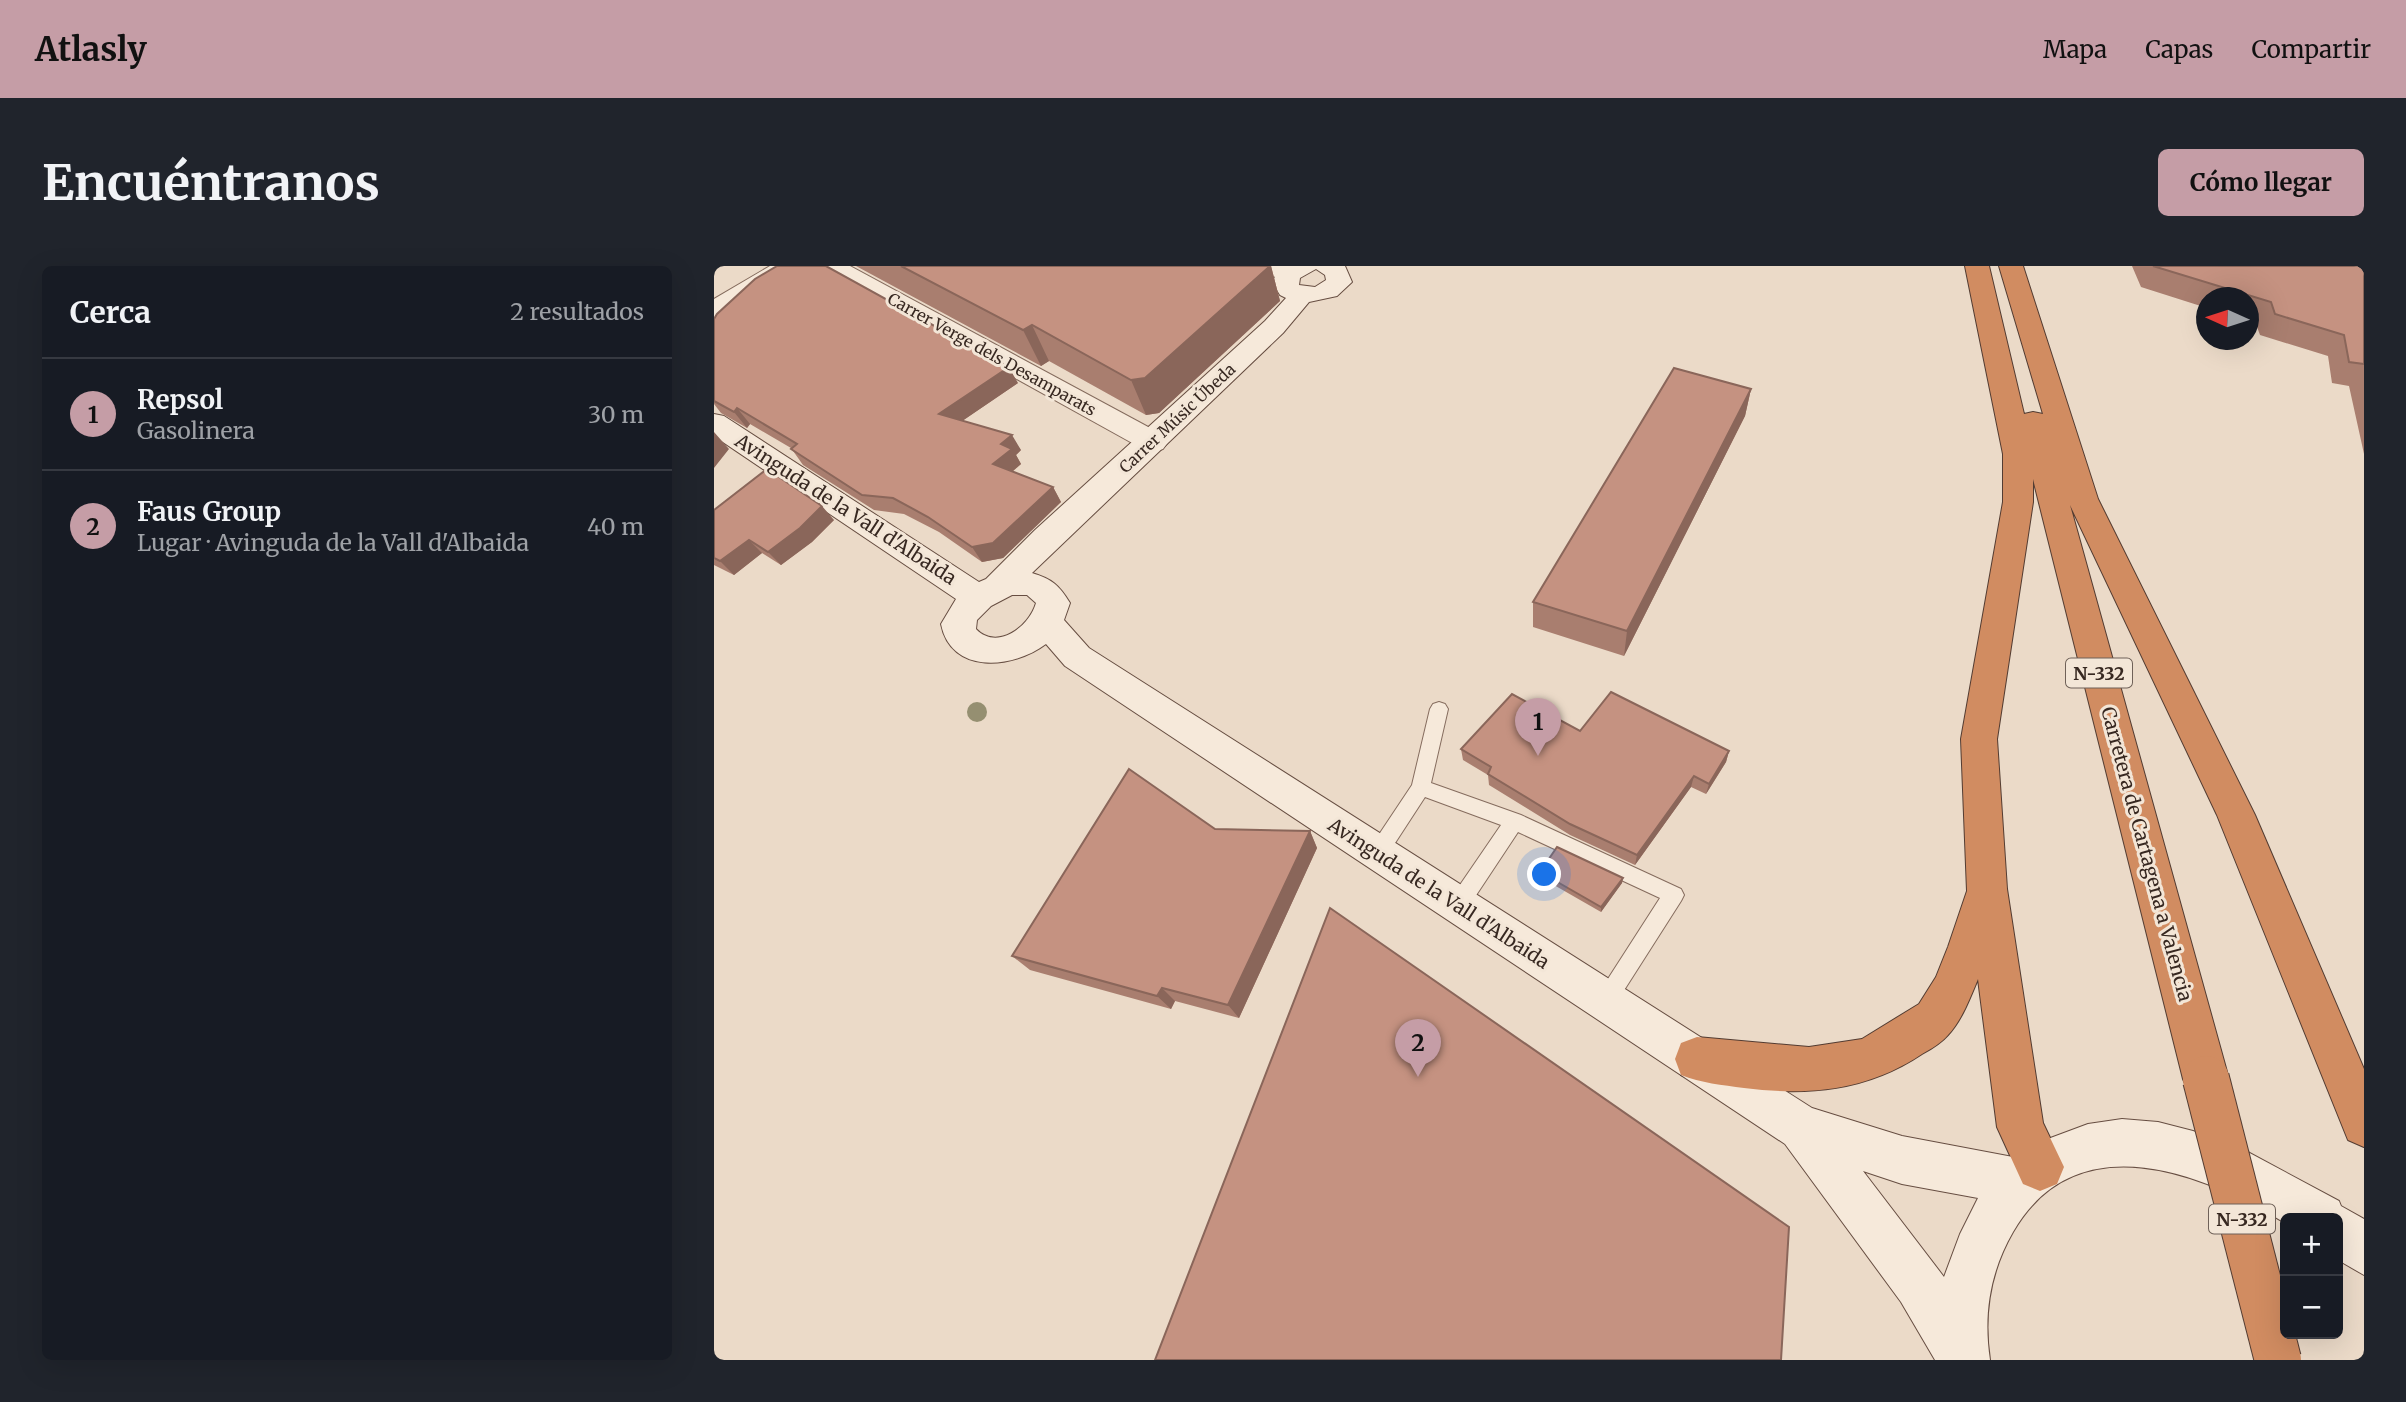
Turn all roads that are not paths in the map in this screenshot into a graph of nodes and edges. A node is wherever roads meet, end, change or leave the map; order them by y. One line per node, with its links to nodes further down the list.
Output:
1 (788, 266): 8 (street)
2 (831, 266): 10 (street, Carrer Verge dels Desamparats)
3 (1977, 266): 21 (highway)
4 (1993, 266): 32 (highway, Carretera de Cartagena a Valencia / N-332, bridge)
5 (2011, 266): 25 (highway)
6 (1337, 268): 7 (street)
7 (1292, 275): 10 (street, Carrer Músic Úbeda)
8 (718, 310)
9 (714, 423): 13 (street, Avinguda de la Vall d'Albaida)
10 (1153, 442): 11 (street, Carrer Músic Úbeda)
11 (1046, 538): 12 (street); 13 (street, Carrer Músic Úbeda)
12 (1042, 588): 13 (street); 14 (street)
13 (988, 591): 15 (street)
14 (1047, 623): 15 (street); 16 (street, Avinguda de la Vall d'Albaida)
15 (1013, 647): 16 (street, Avinguda de la Vall d'Albaida)
16 (1077, 657): 20 (street, Avinguda de la Vall d'Albaida)
17 (1439, 709): 18 (lane)
18 (1421, 787): 19 (lane); 20 (lane)
19 (1514, 821): 22 (lane); 23 (lane)
20 (1377, 854): 22 (street, Avinguda de la Vall d'Albaida)
21 (1987, 888): 24 (highway); 27 (highway)
22 (1458, 905): 23 (street, Avinguda de la Vall d'Albaida)
23 (1606, 999): 24 (street, Avinguda de la Vall d'Albaida)
24 (1697, 1059): 26 (street, Avinguda de la Vall d'Albaida)
25 (2364, 1124)
26 (1801, 1128): 27 (street, Avinguda de la Vall d'Albaida); 31 (street, Avinguda de la Vall d'Albaida)
27 (2030, 1174): 28 (street); 31 (street)
28 (2314, 1213)
29 (2343, 1234): 30 (street)
30 (2364, 1250)
31 (1964, 1359)
32 (2277, 1360)

